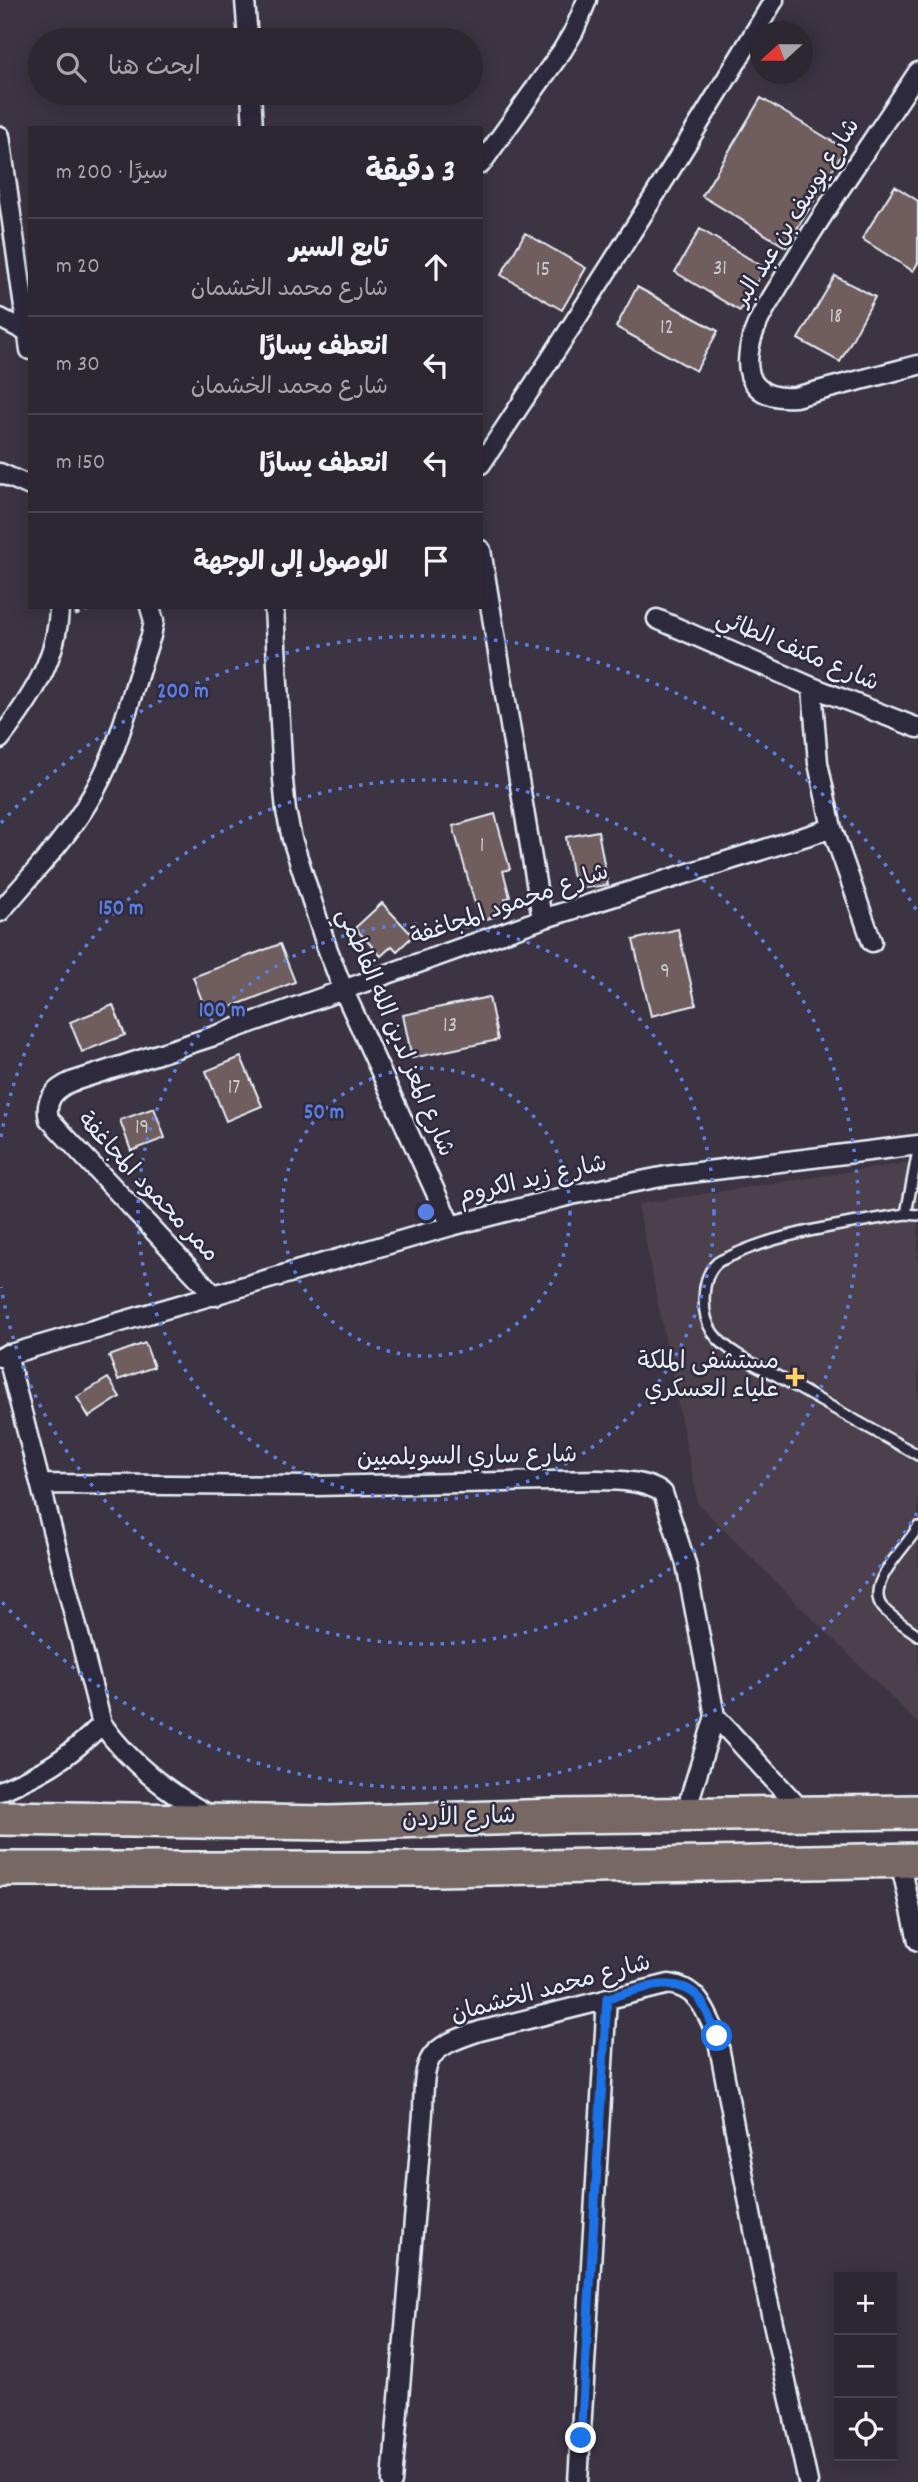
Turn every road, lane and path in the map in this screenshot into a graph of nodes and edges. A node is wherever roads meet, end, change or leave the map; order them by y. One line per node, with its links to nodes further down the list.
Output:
1 (245, 0): 4 (street)
2 (587, 0): 9 (street)
3 (774, 0): 14 (street)
4 (247, 28)
5 (918, 72): 13 (street, شارع يوسف بن عبد البر)
6 (252, 105): 7 (street)
7 (253, 126)
8 (0, 136): 11 (street)
9 (483, 161)
10 (0, 318): 12 (street)
11 (28, 334)
12 (28, 340)
13 (918, 365)
14 (483, 461)
15 (0, 473): 16 (street)
16 (28, 485)
17 (483, 562): 27 (street)
18 (59, 609): 24 (street)
19 (151, 609): 26 (street)
20 (274, 609): 29 (street, شارع المعز لدين الله الفاطمي)
21 (657, 620): 22 (street, شارع مكنف الطائي)
22 (812, 687): 23 (street, شارع مكنف الطائي); 25 (street)
23 (918, 728)
24 (0, 739)
25 (831, 828): 27 (street, شارع محمود المجاغفة); 28 (street)
26 (0, 912)
27 (542, 919): 29 (street, شارع محمود المجاغفة)
28 (872, 942)
29 (343, 989): 30 (street, شارع محمود المجاغفة); 34 (street, شارع المعز لدين الله الفاطمي)
30 (71, 1082): 35 (street, ممر محمود المجاغفة)
31 (918, 1148): 32 (lane); 34 (street, شارع زيد الكروم)
32 (906, 1214): 33 (lane); 37 (lane)
33 (918, 1216)
34 (451, 1226): 35 (street, شارع زيد الكروم)
35 (215, 1296): 36 (street, شارع زيد الكروم)
36 (4, 1356): 38 (street)
37 (918, 1455)
38 (41, 1484): 41 (street, شارع ساري السويلميين); 42 (street)
39 (918, 1527): 40 (lane)
40 (918, 1635)
41 (715, 1716): 45 (street, شارع ساري السويلميين); 46 (street)
42 (102, 1724): 43 (street); 48 (street)
43 (0, 1791)
44 (918, 1812): 46 (highway, شارع الأردن)
45 (685, 1814): 46 (highway, شارع الأردن); 48 (highway, شارع الأردن)
46 (805, 1814)
47 (0, 1818): 48 (highway, شارع الأردن)
48 (220, 1822)
49 (909, 1860): 50 (highway, شارع الأردن); 51 (street)
50 (0, 1869)
51 (918, 1941)
52 (607, 1998): 53 (street, شارع محمد الخشمان); 54 (street); 55 (street, شارع محمد الخشمان)
53 (392, 2482)
54 (578, 2482)
55 (808, 2482)

